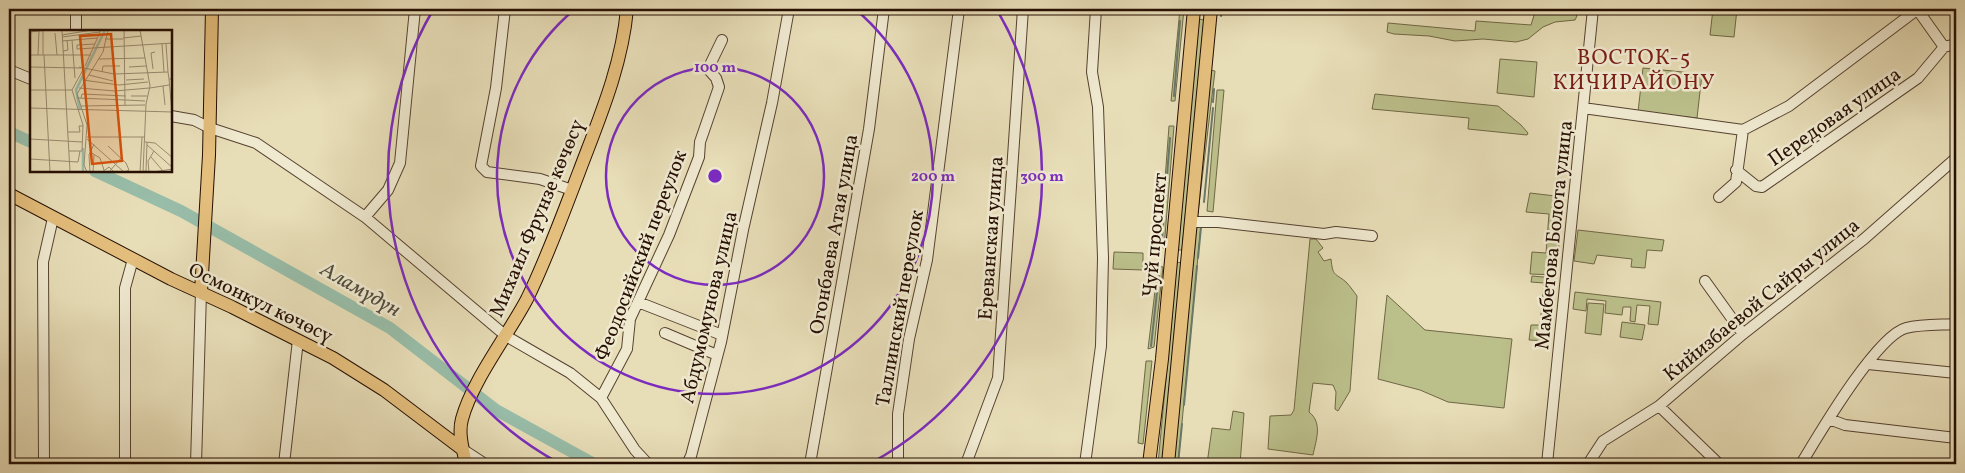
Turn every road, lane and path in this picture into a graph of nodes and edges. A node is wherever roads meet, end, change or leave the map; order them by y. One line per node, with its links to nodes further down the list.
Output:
1 (76, 9): 15 (street)
2 (212, 9): 23 (main road)
3 (415, 9): 30 (street)
4 (505, 9): 27 (street)
5 (627, 9): 27 (main road, Михаил Фрунзе көчөсү)
6 (789, 9): 41 (street, Абдумомунова улица)
7 (884, 9): 61 (street, Огонбаева Атая улица)
8 (959, 9): 62 (street, Таллинский переулок)
9 (1023, 9): 63 (street, Ереванская улица)
10 (1096, 9): 64 (street)
11 (1194, 9): 14 (main road); 65 (main road, Чуй проспект)
12 (1593, 9): 21 (street, Мамбетова Болота улица)
13 (1918, 9): 18 (street); 24 (street)
14 (1210, 10): 32 (main road, Чуй проспект)
15 (76, 30)
16 (722, 40): 37 (street, Феодосийский переулок)
17 (1956, 44): 18 (street)
18 (1944, 47): 26 (street, Передовая улица)
19 (9, 70): 20 (street)
20 (30, 80)
21 (1583, 108): 24 (street); 52 (street, Мамбетова Болота улица)
22 (172, 116): 23 (street)
23 (210, 128): 30 (street); 36 (main road)
24 (1744, 130): 26 (street)
25 (1956, 158): 40 (street, Кийизбаевой Сайры улица)
26 (1736, 170): 29 (street)
27 (572, 190): 42 (main road, Михаил Фрунзе көчөсү)
28 (9, 194): 31 (main road, Осмонкул көчөсү)
29 (1719, 197)
30 (365, 217): 42 (street)
31 (53, 218): 34 (main road, Осмонкул көчөсү); 53 (street)
32 (1192, 222): 33 (street); 66 (main road, Чуй проспект)
33 (1372, 236)
34 (133, 260): 36 (main road, Осмонкул көчөсү); 54 (street)
35 (1706, 281): 40 (street)
36 (200, 292): 43 (main road, Осмонкул көчөсү); 55 (street)
37 (638, 302): 41 (street); 47 (street, Феодосийский переулок)
38 (1956, 324): 45 (street)
39 (665, 333): 44 (street)
40 (1743, 334): 48 (street, Кийизбаевой Сайры улица)
41 (722, 335): 44 (street, Абдумомунова улица)
42 (506, 336): 47 (street); 51 (main road, Михаил Фрунзе көчөсү)
43 (298, 340): 51 (main road, Осмонкул көчөсү); 56 (street)
44 (717, 355): 60 (street, Абдумомунова улица)
45 (1868, 364): 46 (street); 49 (street)
46 (1956, 373)
47 (601, 398): 59 (street)
48 (1659, 406): 69 (street, Кийизбаевой Сайры улица); 70 (street)
49 (1828, 418): 50 (street); 71 (street)
50 (1956, 438)
51 (462, 449): 57 (main road, Михаил Фрунзе көчөсү); 58 (street, Осмонкул көчөсү)
52 (1548, 452): 67 (street, Мамбетова Болота улица); 68 (street)
53 (44, 464)
54 (125, 464)
55 (196, 464)
56 (284, 464)
57 (466, 464)
58 (485, 464)
59 (648, 464)
60 (687, 464)
61 (810, 464)
62 (898, 464)
63 (966, 464)
64 (1085, 464)
65 (1149, 464)
66 (1168, 464)
67 (1547, 464)
68 (1556, 464)
69 (1588, 464)
70 (1718, 464)
71 (1800, 464)

